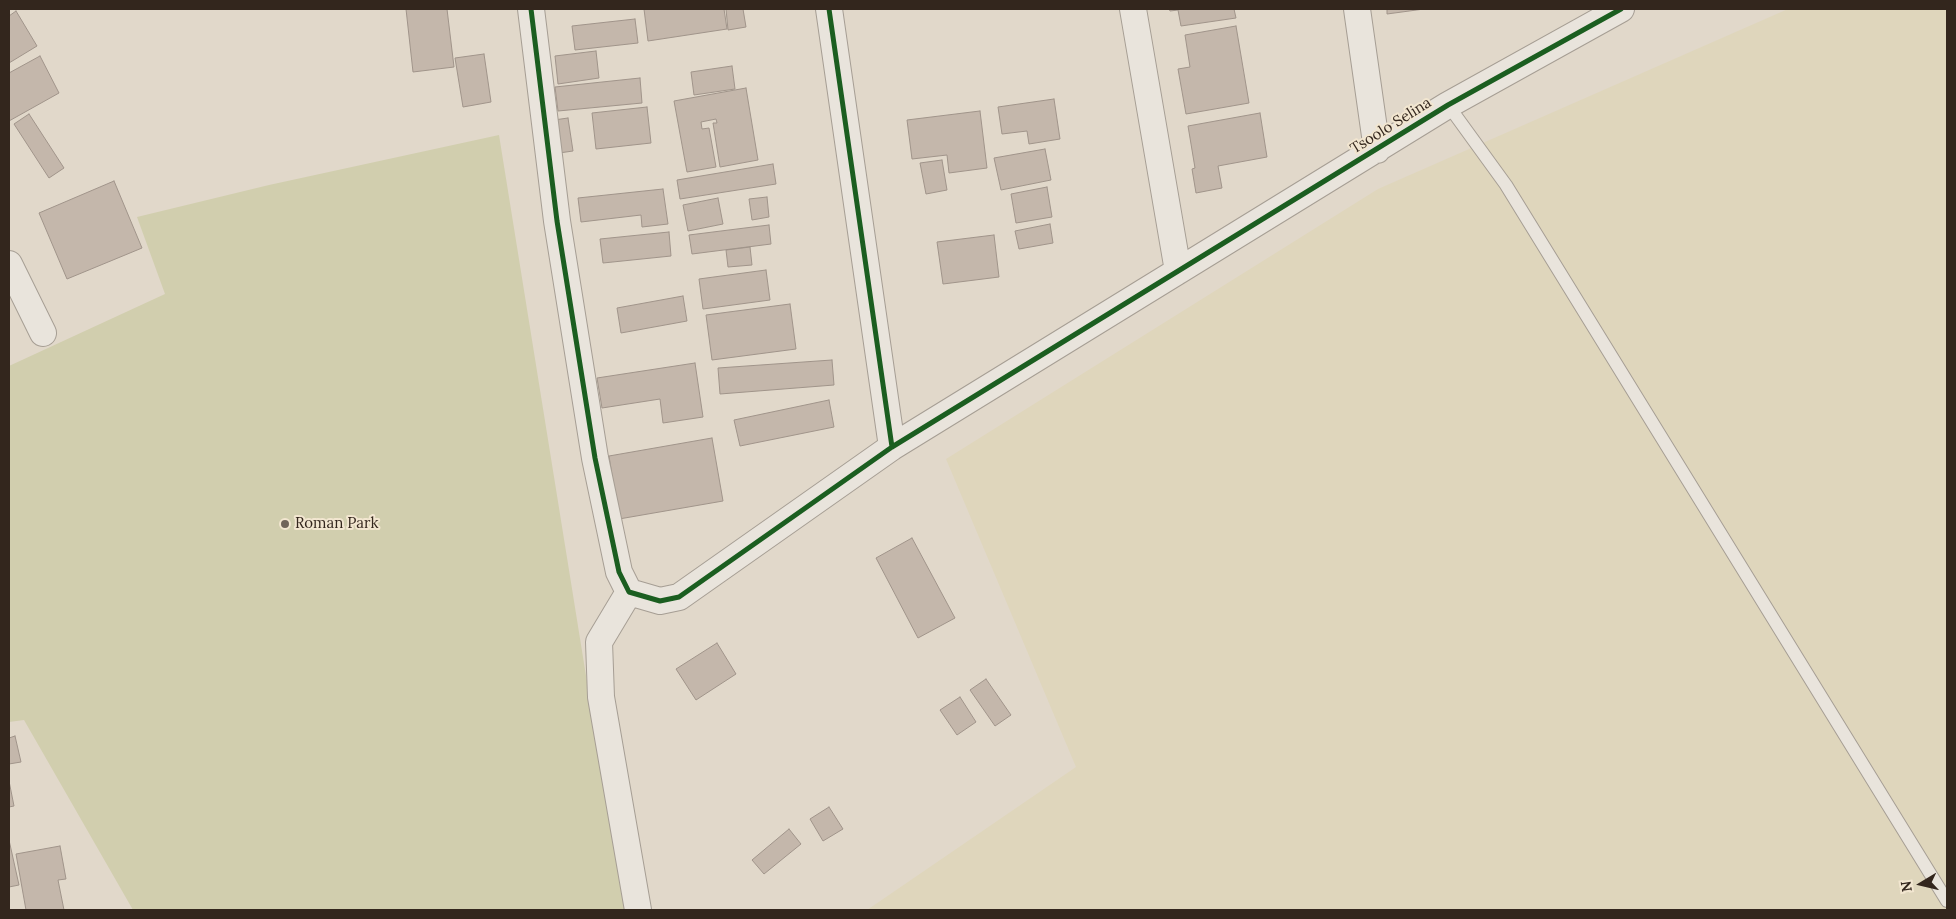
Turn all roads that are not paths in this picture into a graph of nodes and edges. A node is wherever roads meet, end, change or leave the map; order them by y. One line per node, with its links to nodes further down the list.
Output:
1 (531, 9): 13 (street)
2 (829, 9): 12 (street)
3 (1133, 9): 10 (street)
4 (1356, 9): 8 (street)
5 (1621, 9): 6 (street, Tsoolo Selina)
6 (1580, 19): 7 (street, Tsoolo Selina)
7 (1448, 105): 8 (street, Tsoolo Selina); 14 (lane)
8 (1377, 150): 10 (street, Tsoolo Selina)
9 (9, 264): 11 (street)
10 (1178, 272): 12 (street, Tsoolo Selina)
11 (43, 333)
12 (892, 447): 13 (street, Tsoolo Selina)
13 (629, 592): 15 (street)
14 (1947, 901)
15 (638, 910)

